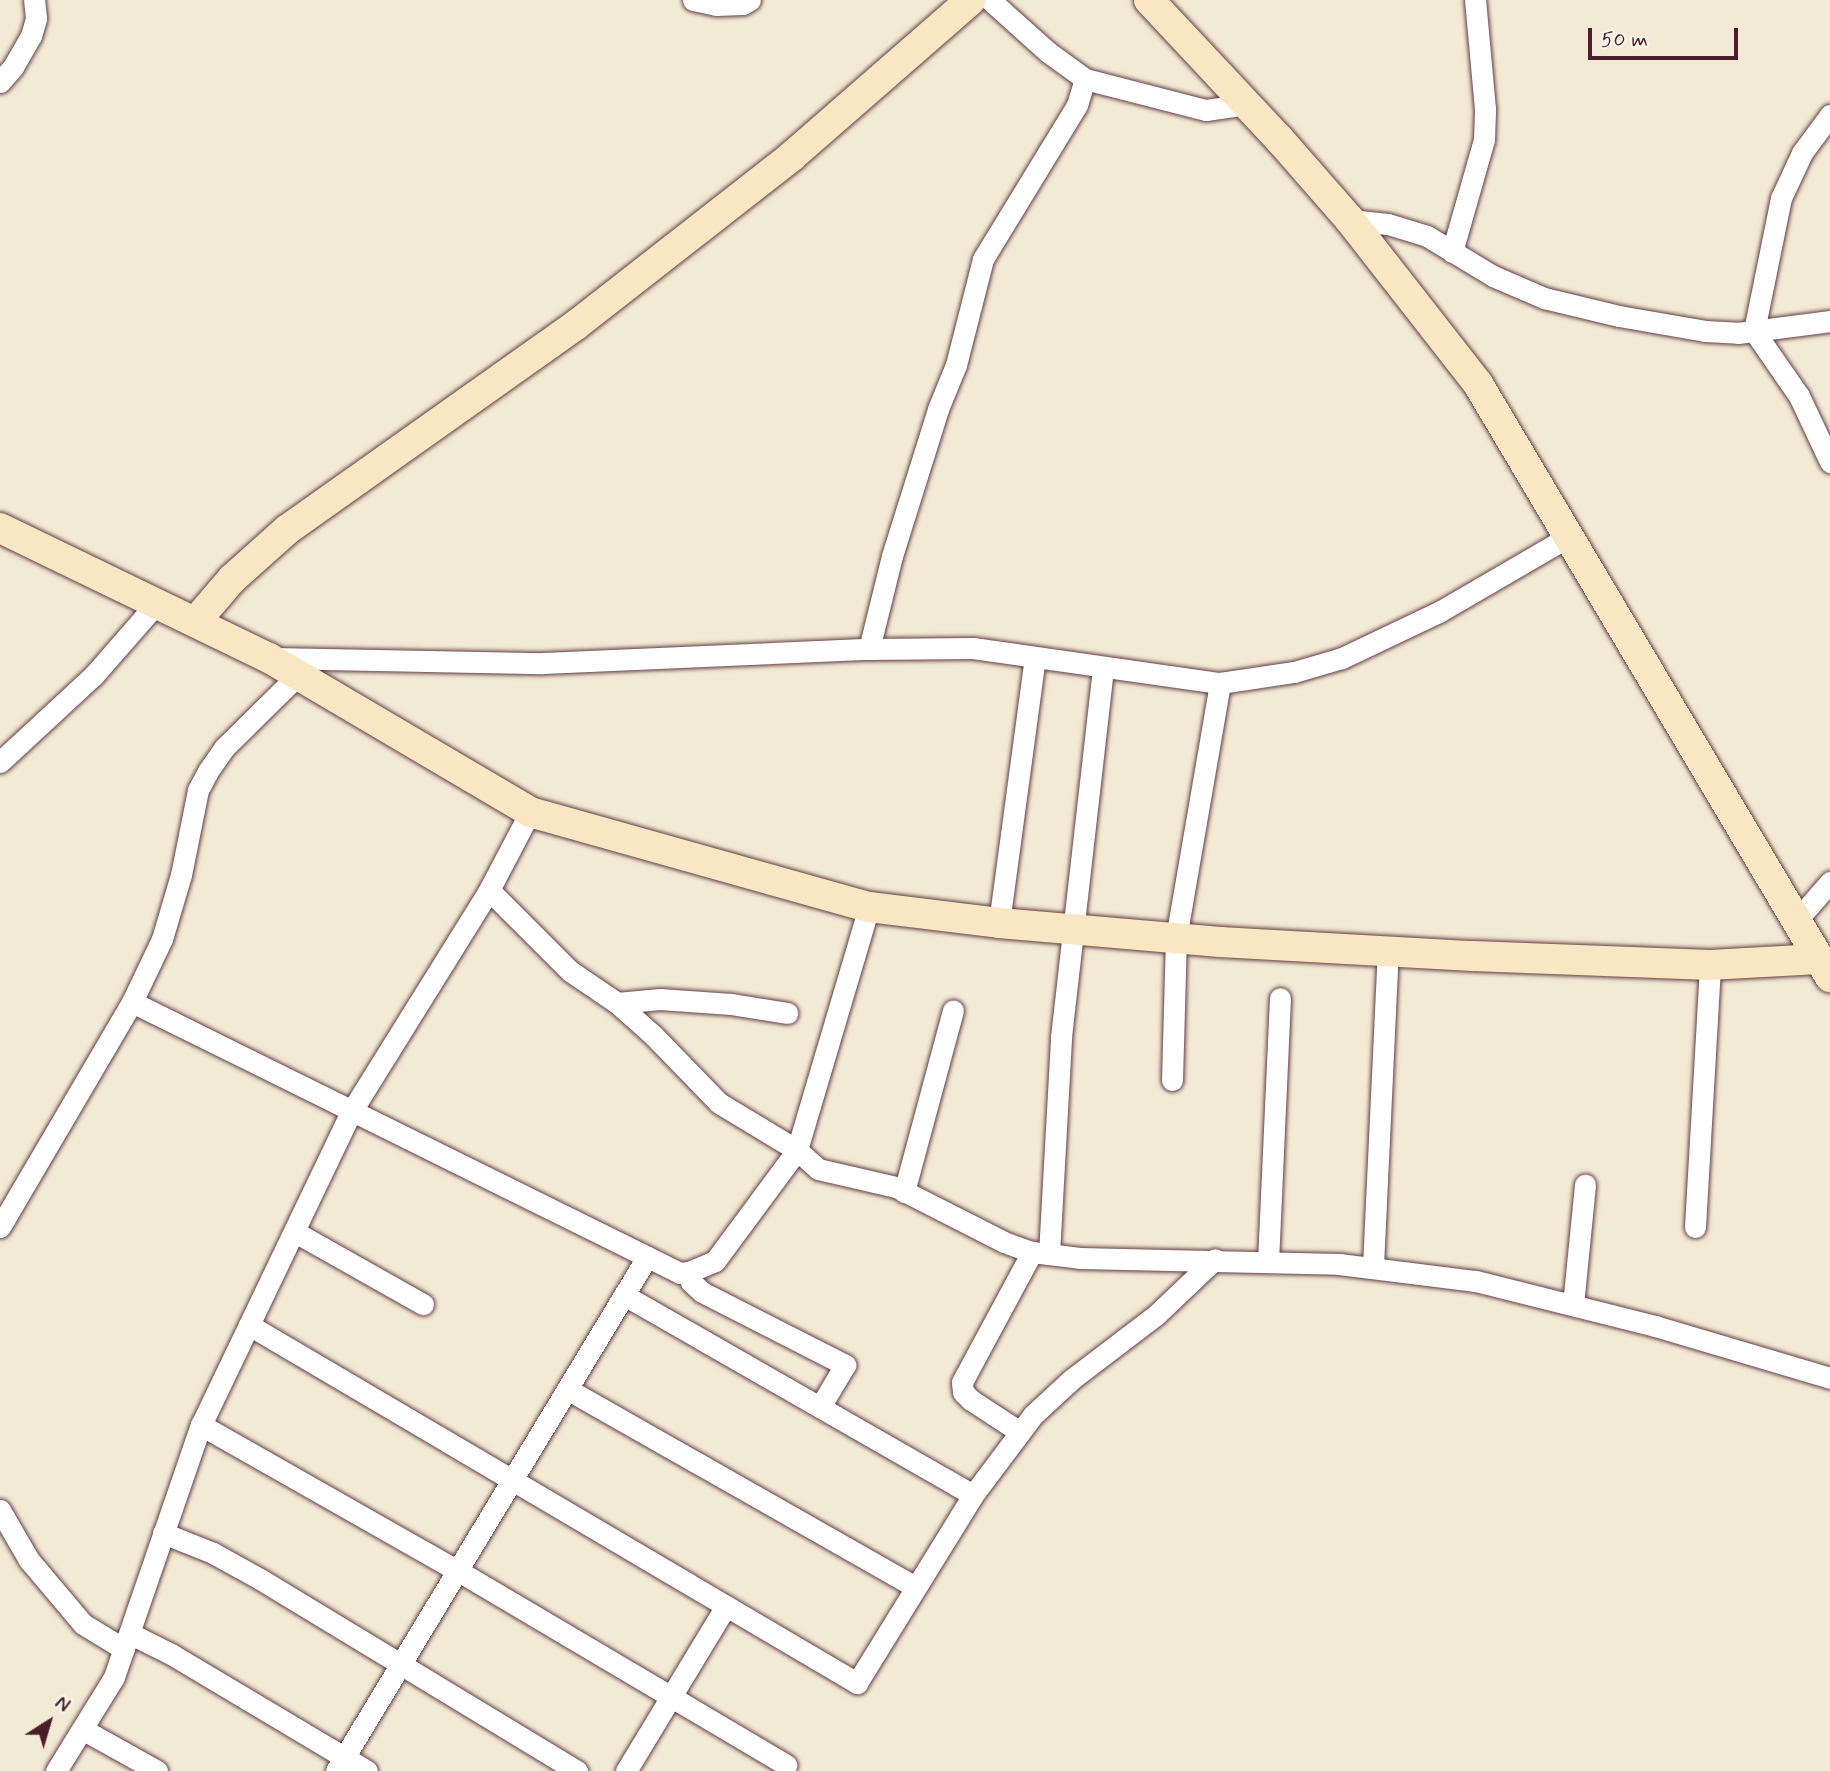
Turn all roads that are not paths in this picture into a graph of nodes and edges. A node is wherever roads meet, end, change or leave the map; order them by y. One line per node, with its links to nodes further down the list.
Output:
1 (34, 0): 9 (street)
2 (693, 0): 3 (street)
3 (750, 0)
4 (971, 0): 20 (street)
5 (990, 0): 8 (street)
6 (1149, 0): 10 (street)
7 (1475, 0): 13 (street)
8 (1085, 79): 10 (street); 21 (street)
9 (0, 82)
10 (1247, 104): 12 (street)
11 (1830, 115): 15 (street)
12 (1350, 220): 13 (street); 18 (street)
13 (1452, 252): 15 (street)
14 (1830, 321): 15 (street)
15 (1754, 331): 16 (street)
16 (1830, 463)
17 (0, 528): 19 (street)
18 (1568, 537): 26 (street); 32 (street)
19 (156, 604): 20 (street); 27 (street)
20 (196, 621): 23 (street)
21 (869, 649): 22 (street); 23 (street)
22 (1035, 657): 24 (street); 33 (street)
23 (269, 658): 25 (street)
24 (1103, 667): 26 (street); 34 (street)
25 (298, 675): 28 (street); 40 (street)
26 (1220, 683): 35 (street)
27 (0, 762)
28 (530, 812): 30 (street); 31 (street)
29 (1830, 882): 32 (street)
30 (489, 890): 41 (street); 45 (street)
31 (869, 907): 33 (street); 46 (street)
32 (1796, 921): 38 (street)
33 (999, 923): 34 (street)
34 (1072, 929): 35 (street); 52 (street)
35 (1176, 938): 36 (street); 44 (street)
36 (1388, 951): 37 (street); 56 (street)
37 (1710, 965): 38 (street); 50 (street)
38 (1825, 968)
39 (1280, 998): 55 (street)
40 (132, 1002): 45 (street); 49 (street)
41 (617, 1003): 43 (street); 46 (street)
42 (953, 1010): 48 (street)
43 (787, 1013)
44 (1172, 1080)
45 (351, 1112): 51 (street); 53 (street)
46 (797, 1150): 48 (street); 57 (street)
47 (1585, 1185): 60 (street)
48 (904, 1192): 52 (street)
49 (0, 1227)
50 (1695, 1227)
51 (295, 1232): 59 (street); 61 (street)
52 (1040, 1253): 54 (street); 66 (street)
53 (647, 1257): 57 (street); 58 (street)
54 (1215, 1259): 55 (street); 66 (street)
55 (1268, 1262): 56 (street)
56 (1373, 1266): 60 (street)
57 (689, 1272): 64 (street)
58 (624, 1295): 63 (street); 64 (street)
59 (423, 1304)
60 (1573, 1305): 62 (street)
61 (248, 1325): 65 (street); 67 (street)
62 (1830, 1378)
63 (567, 1388): 67 (street); 72 (street)
64 (820, 1407): 68 (street)
65 (201, 1425): 70 (street); 71 (street)
66 (1020, 1432): 68 (street)
67 (511, 1480): 71 (street); 73 (street)
68 (973, 1495): 72 (street)
69 (0, 1510): 74 (street)
70 (163, 1532): 74 (street); 75 (street)
71 (455, 1570): 75 (street); 76 (street)
72 (914, 1586): 73 (street)
73 (726, 1606): 76 (street)
74 (127, 1641): 77 (street); 78 (street)
75 (400, 1662): 78 (street); 83 (street)
76 (672, 1698): 79 (street); 84 (street)
77 (82, 1729): 80 (street); 81 (street)
78 (340, 1764): 82 (street)
79 (786, 1765)
80 (56, 1771)
81 (157, 1771)
82 (367, 1771)
83 (577, 1771)
84 (626, 1771)

